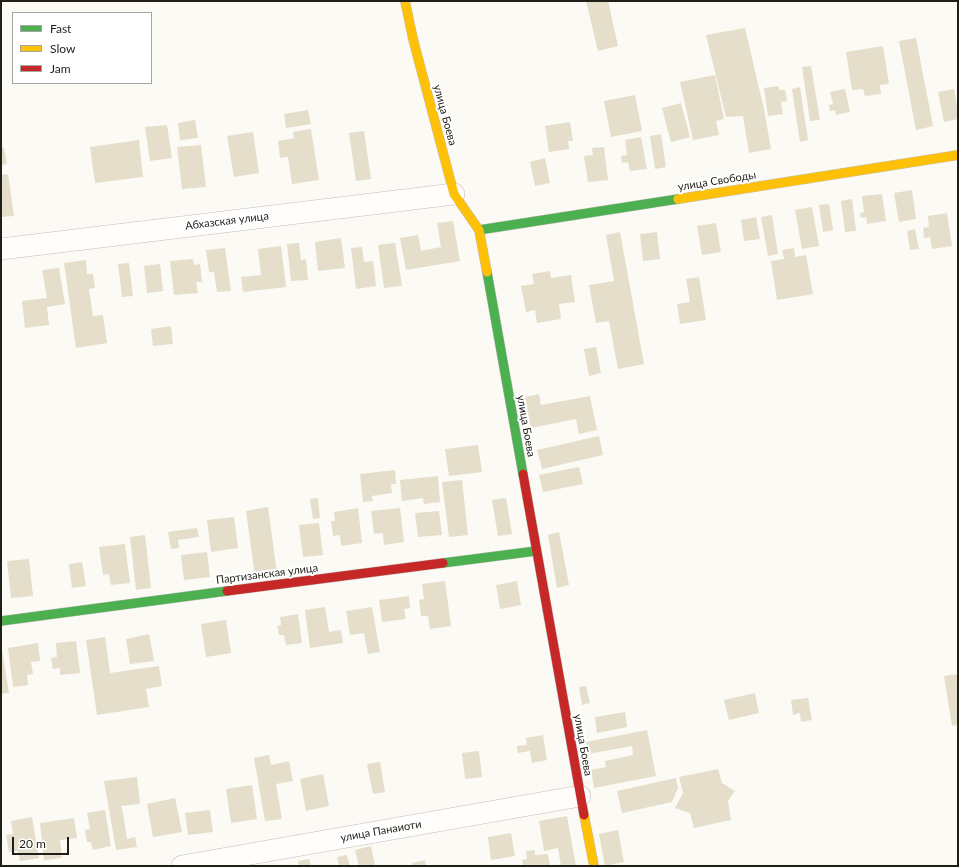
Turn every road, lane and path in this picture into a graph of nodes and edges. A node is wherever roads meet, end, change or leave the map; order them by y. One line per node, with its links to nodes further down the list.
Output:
1 (405, 1): 3 (street, улица Боева)
2 (958, 155): 4 (street, улица Свободы)
3 (454, 194): 4 (street, улица Боева); 5 (street, Абхазская улица)
4 (479, 230): 6 (street, улица Боева)
5 (1, 249)
6 (536, 551): 7 (street, Партизанская улица); 8 (street, улица Боева)
7 (1, 621)
8 (580, 796): 9 (street, улица Панаиоти); 10 (street, улица Боева)
9 (182, 866)
10 (594, 866)

